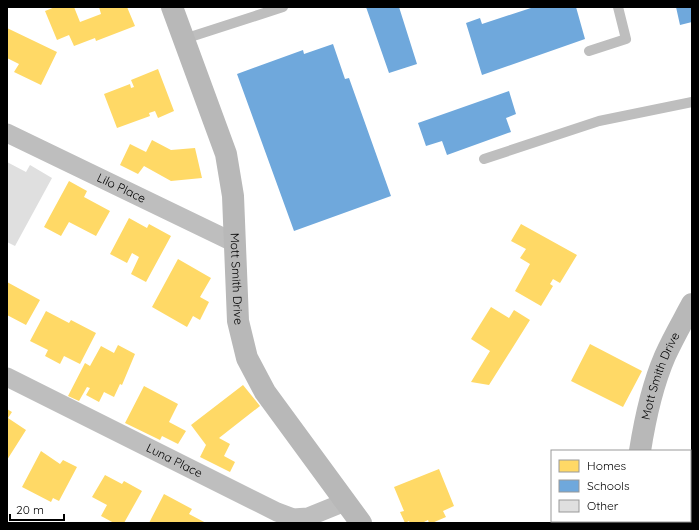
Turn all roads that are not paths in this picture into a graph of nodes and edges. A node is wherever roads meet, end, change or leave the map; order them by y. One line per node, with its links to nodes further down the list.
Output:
1 (172, 7): 4 (street, Mott Smith Drive)
2 (283, 7): 4 (lane)
3 (618, 7): 5 (lane)
4 (184, 39): 9 (street, Mott Smith Drive)
5 (589, 51)
6 (692, 102): 8 (lane)
7 (7, 133): 9 (street, Lilo Place)
8 (484, 159)
9 (235, 243): 13 (street, Mott Smith Drive)
10 (692, 304): 12 (street, Mott Smith Drive)
11 (7, 377): 13 (street, Luna Place)
12 (640, 450)
13 (345, 502): 14 (street, Mott Smith Drive)
14 (361, 523)

